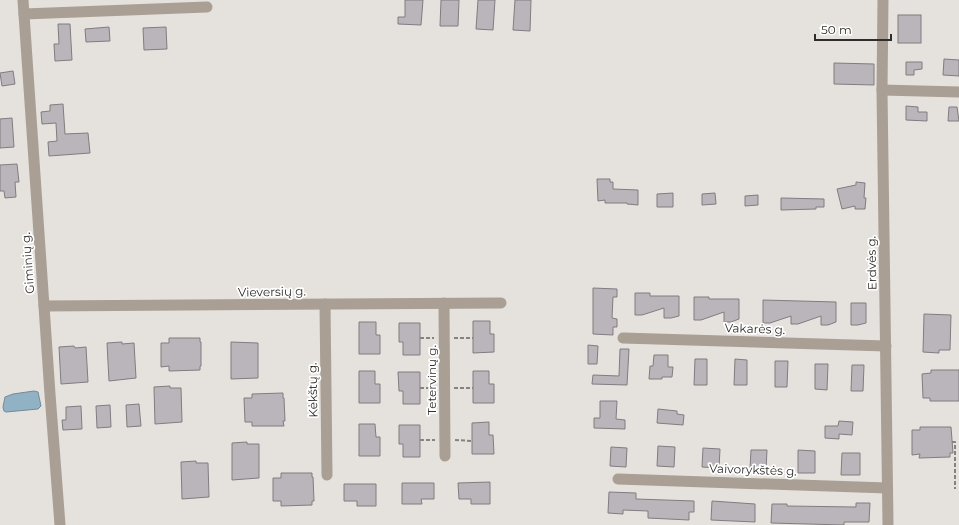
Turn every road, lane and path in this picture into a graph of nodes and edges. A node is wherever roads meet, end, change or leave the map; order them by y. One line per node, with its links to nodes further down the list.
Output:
1 (23, 0): 4 (street, Giminių g.)
2 (883, 0): 5 (street, Erdvės g.)
3 (207, 7): 4 (street)
4 (24, 14): 10 (street, Giminių g.)
5 (882, 90): 6 (street); 12 (street, Erdvės g.)
6 (959, 92)
7 (444, 303): 8 (street, Vieversių g.); 9 (street, Vieversių g.); 14 (street, Tetervinų g.)
8 (501, 303)
9 (325, 304): 10 (street, Vieversių g.); 15 (street, Kėkštų g.)
10 (44, 306): 19 (street, Giminių g.)
11 (623, 338): 12 (street, Vakarės g.)
12 (886, 346): 17 (street, Erdvės g.)
13 (952, 442): 18 (path)
14 (445, 456)
15 (327, 475)
16 (618, 479): 17 (street, Vaivorykštės g.)
17 (887, 488): 20 (street, Erdvės g.)
18 (955, 489)
19 (60, 525)
20 (888, 525)

